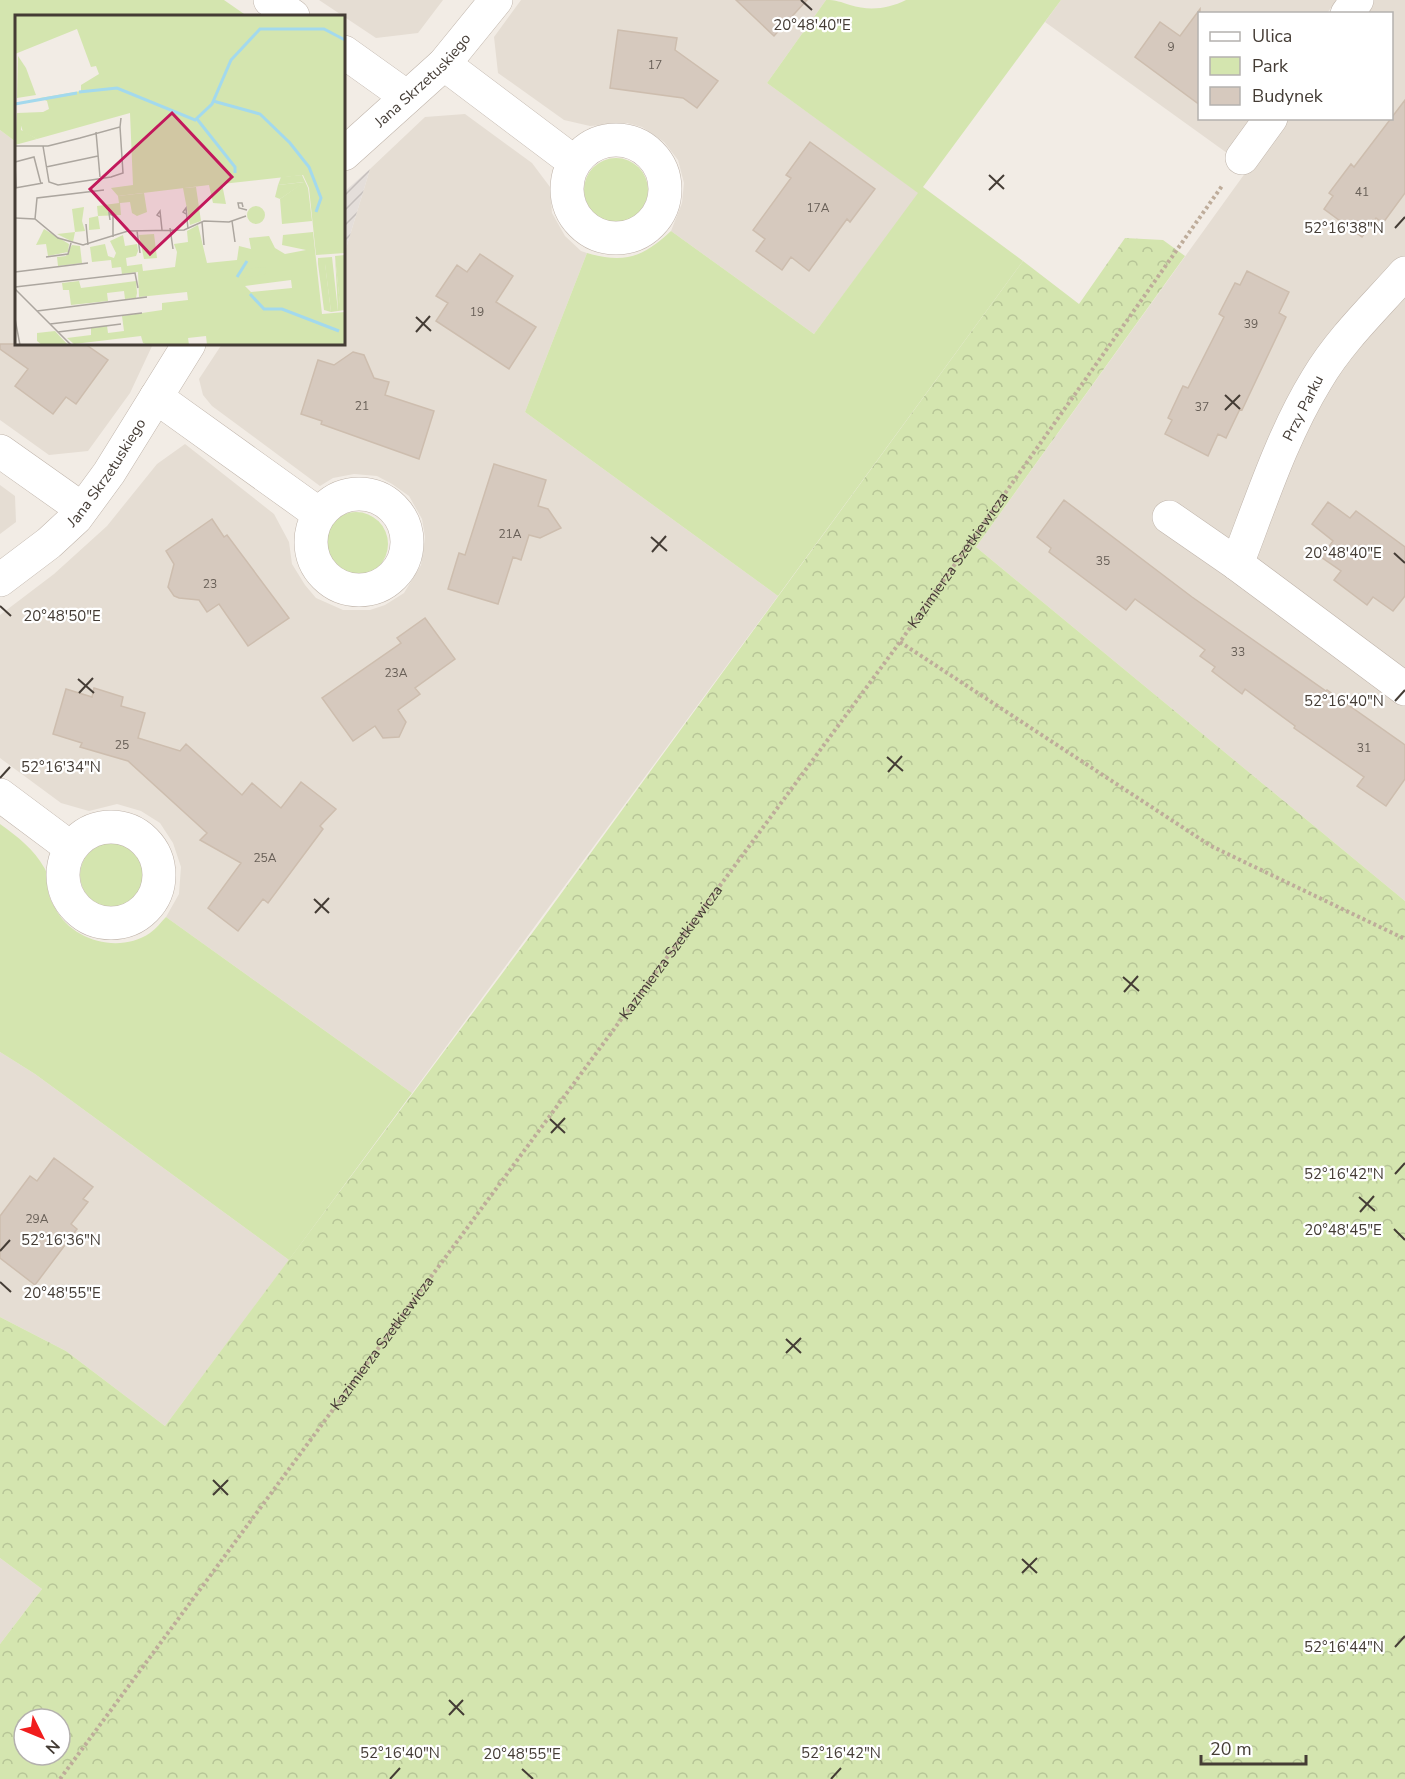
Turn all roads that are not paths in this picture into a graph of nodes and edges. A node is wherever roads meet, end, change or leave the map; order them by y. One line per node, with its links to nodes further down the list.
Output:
1 (270, 0): 3 (street)
2 (496, 0): 5 (street, Jana Skrzetuskiego)
3 (292, 15)
4 (345, 53): 6 (street)
5 (444, 64): 6 (street, Jana Skrzetuskiego); 10 (street)
6 (407, 97): 8 (street, Jana Skrzetuskiego)
7 (1270, 120): 9 (street)
8 (345, 153)
9 (1242, 158)
10 (574, 162)
11 (1405, 273): 18 (street, Przy Parku)
12 (188, 345): 13 (street, Jana Skrzetuskiego)
13 (156, 396): 15 (street, Jana Skrzetuskiego); 16 (street)
14 (0, 451): 15 (street)
15 (82, 509): 19 (street, Jana Skrzetuskiego)
16 (319, 514)
17 (1169, 517): 18 (street)
18 (1237, 564): 20 (street)
19 (0, 580)
20 (1405, 689)
21 (0, 795): 22 (street)
22 (71, 848)

